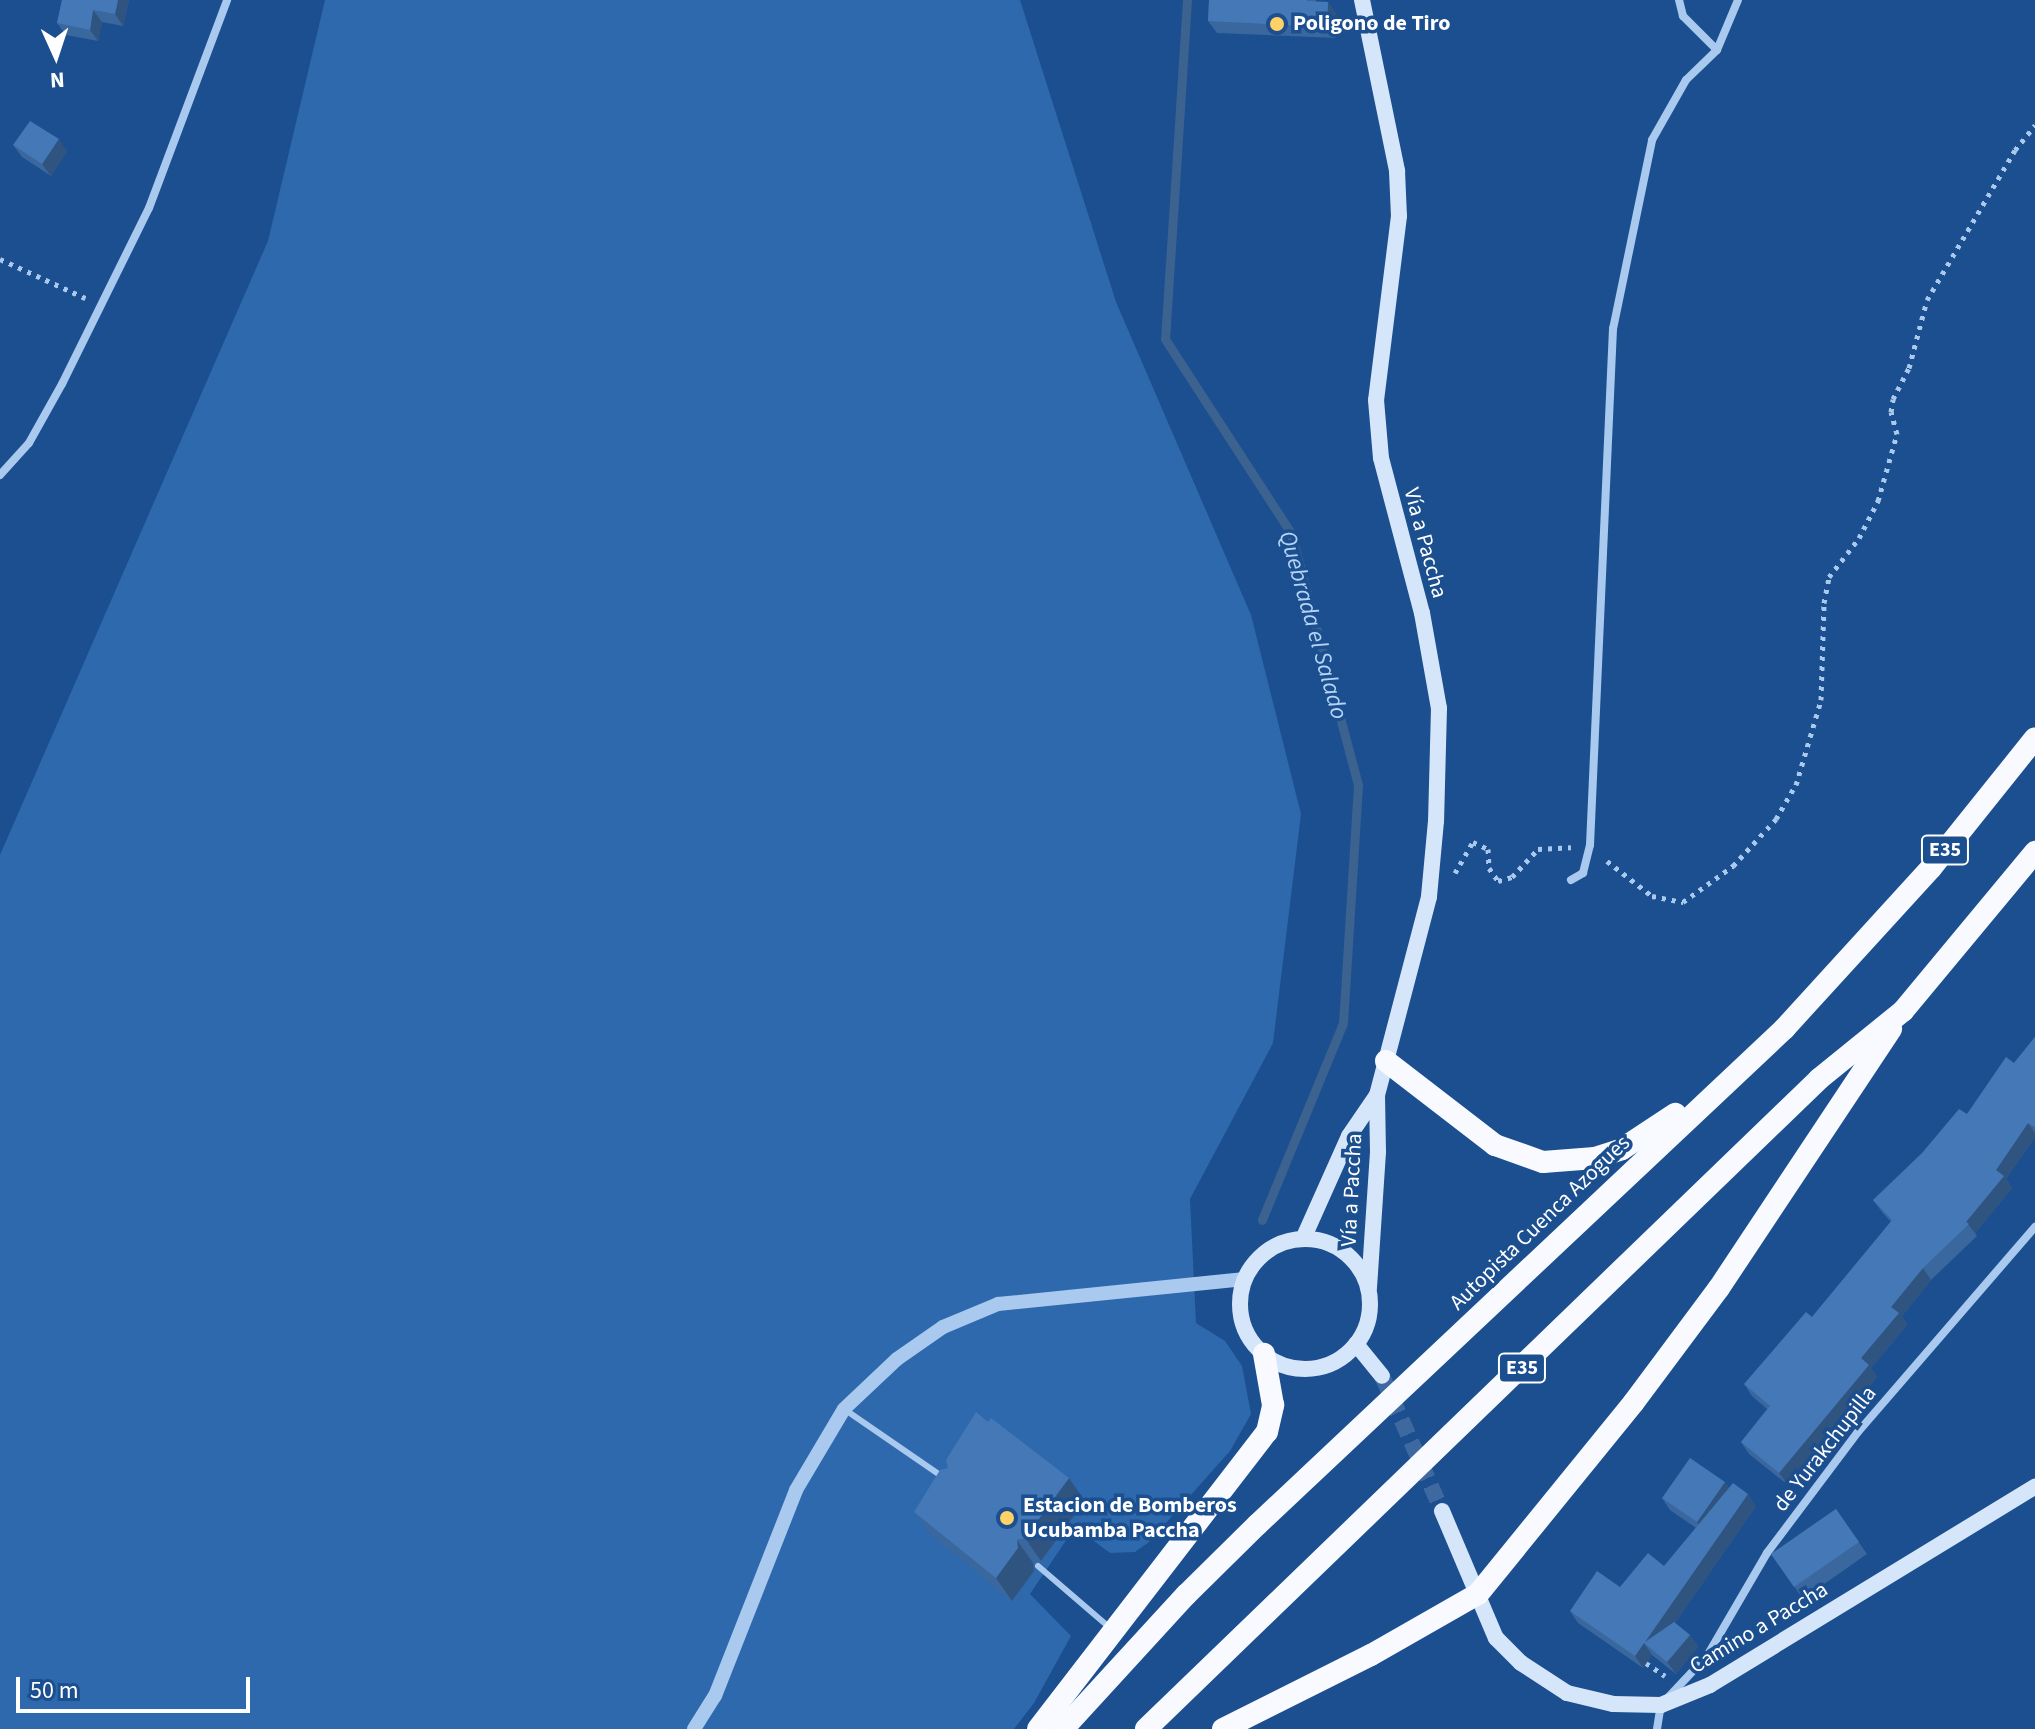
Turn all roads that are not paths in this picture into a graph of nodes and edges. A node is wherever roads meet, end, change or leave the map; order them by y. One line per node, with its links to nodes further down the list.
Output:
1 (227, 0): 6 (street)
2 (1362, 0): 11 (main road, Vía a Paccha)
3 (1679, 0): 5 (street)
4 (1738, 0): 5 (street)
5 (1717, 50): 9 (street)
6 (0, 475)
7 (2035, 738): 12 (highway, Autopista Cuenca Azogues / E35)
8 (2035, 852): 10 (highway, E35)
9 (1571, 880)
10 (1903, 1011): 26 (highway); 32 (highway, E35)
11 (1386, 1061): 12 (highway); 13 (main road, Vía a Paccha)
12 (1744, 1064): 31 (highway, Autopista Cuenca Azogues / E35)
13 (1377, 1095): 15 (main road, Vía a Paccha); 17 (main road, Vía a Paccha)
14 (2035, 1227): 28 (street, de Yurakchupilla)
15 (1303, 1239): 16 (main road); 17 (main road)
16 (1245, 1279): 19 (main road); 21 (street)
17 (1369, 1288): 18 (main road)
18 (1356, 1344): 19 (main road); 20 (main road)
19 (1264, 1354): 27 (highway)
20 (1382, 1376)
21 (844, 1409): 22 (lane); 29 (street)
22 (947, 1479)
23 (2035, 1487): 28 (main road, Camino a Paccha)
24 (1442, 1511): 26 (main road, Camino a Paccha)
25 (1038, 1566): 27 (lane)
26 (1478, 1594): 28 (main road, Camino a Paccha); 33 (highway)
27 (1112, 1629): 30 (highway)
28 (1661, 1705): 34 (street)
29 (694, 1729)
30 (1038, 1729)
31 (1063, 1729)
32 (1146, 1729)
33 (1223, 1729)
34 (1657, 1729)

